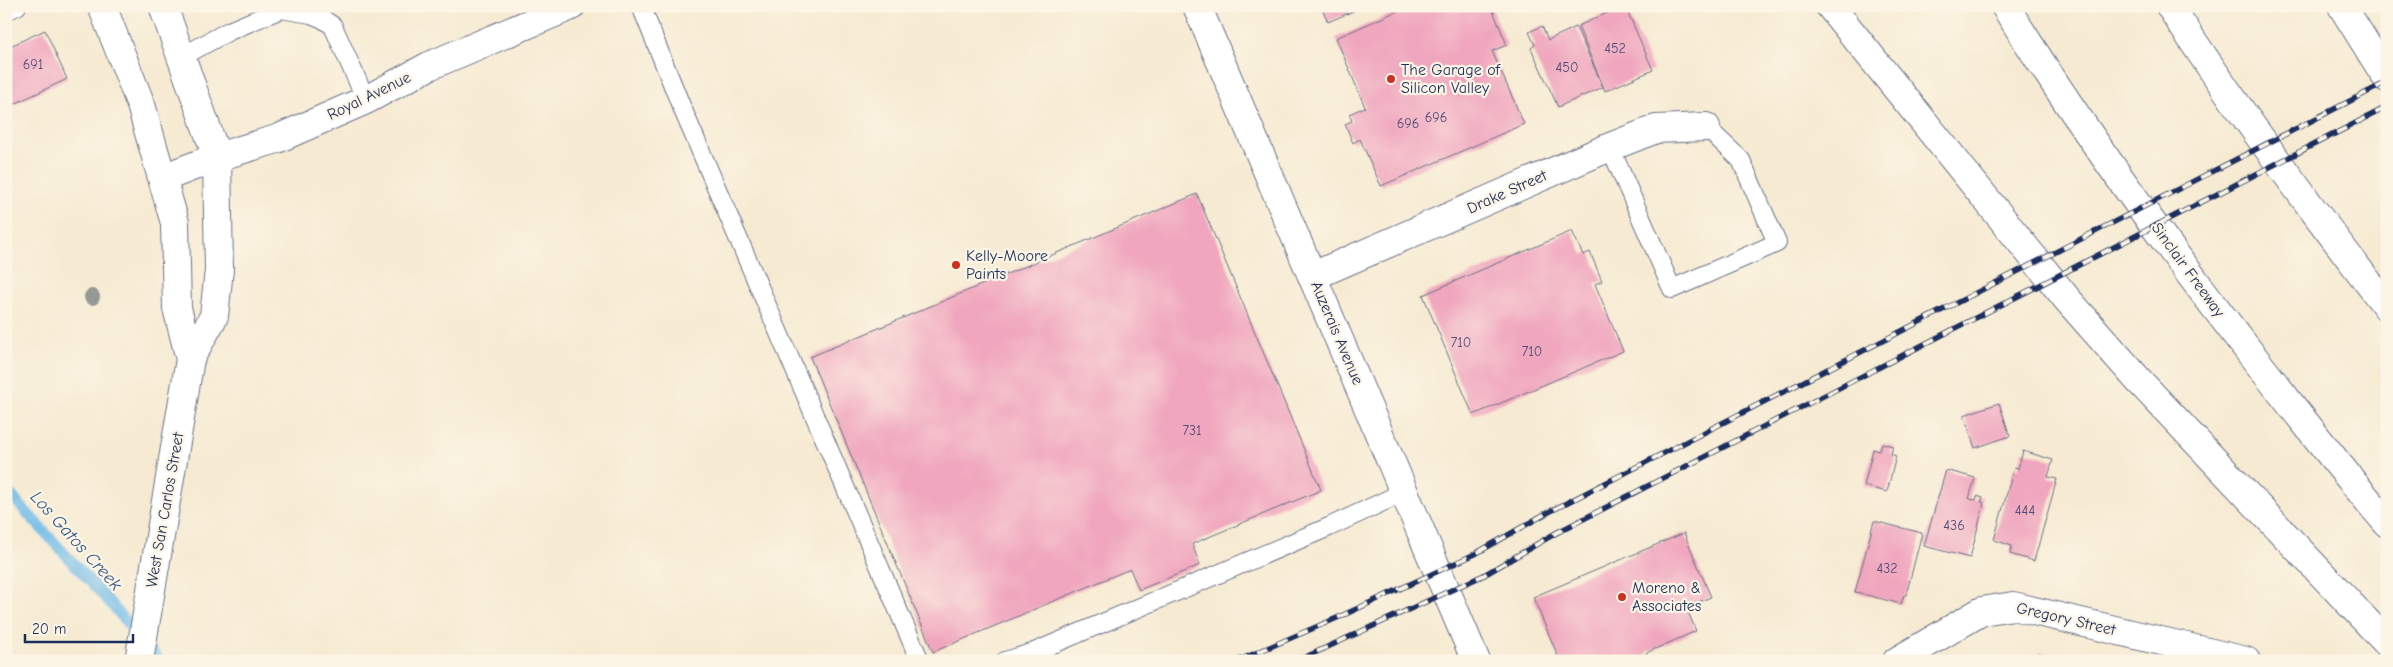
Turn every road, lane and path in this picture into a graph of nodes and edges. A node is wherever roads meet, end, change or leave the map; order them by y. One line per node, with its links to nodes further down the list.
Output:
1 (17, 6): 11 (lane)
2 (102, 6): 18 (main road, West San Carlos Street)
3 (163, 6): 12 (main road, West San Carlos Street)
4 (571, 6): 14 (main road, Royal Avenue)
5 (641, 6): 26 (lane)
6 (1197, 6): 19 (main road, Auzerais Avenue)
7 (1830, 6): 24 (main road)
8 (2005, 6): 23 (main road, Sinclair Freeway)
9 (2170, 6): 20 (main road)
10 (2342, 6): 13 (main road)
11 (6, 11)
12 (181, 57): 14 (lane); 17 (main road, West San Carlos Street)
13 (2387, 78)
14 (366, 100): 17 (main road, Royal Avenue)
15 (1706, 127): 16 (main road, Drake Street); 16 (lane)
16 (1610, 146): 19 (main road, Drake Street)
17 (217, 157): 18 (main road, Royal Avenue); 21 (main road, West San Carlos Street)
18 (163, 178): 21 (main road, West San Carlos Street)
19 (1313, 276): 22 (main road, Auzerais Avenue)
20 (2387, 307)
21 (190, 359): 25 (main road, West San Carlos Street)
22 (1404, 492): 27 (lane); 28 (main road, Auzerais Avenue)
23 (2387, 522)
24 (2387, 643)
25 (139, 661)
26 (920, 661)
27 (1005, 661)
28 (1476, 661)
29 (1897, 661): 30 (main road, Gregory Street)
30 (2246, 661)

